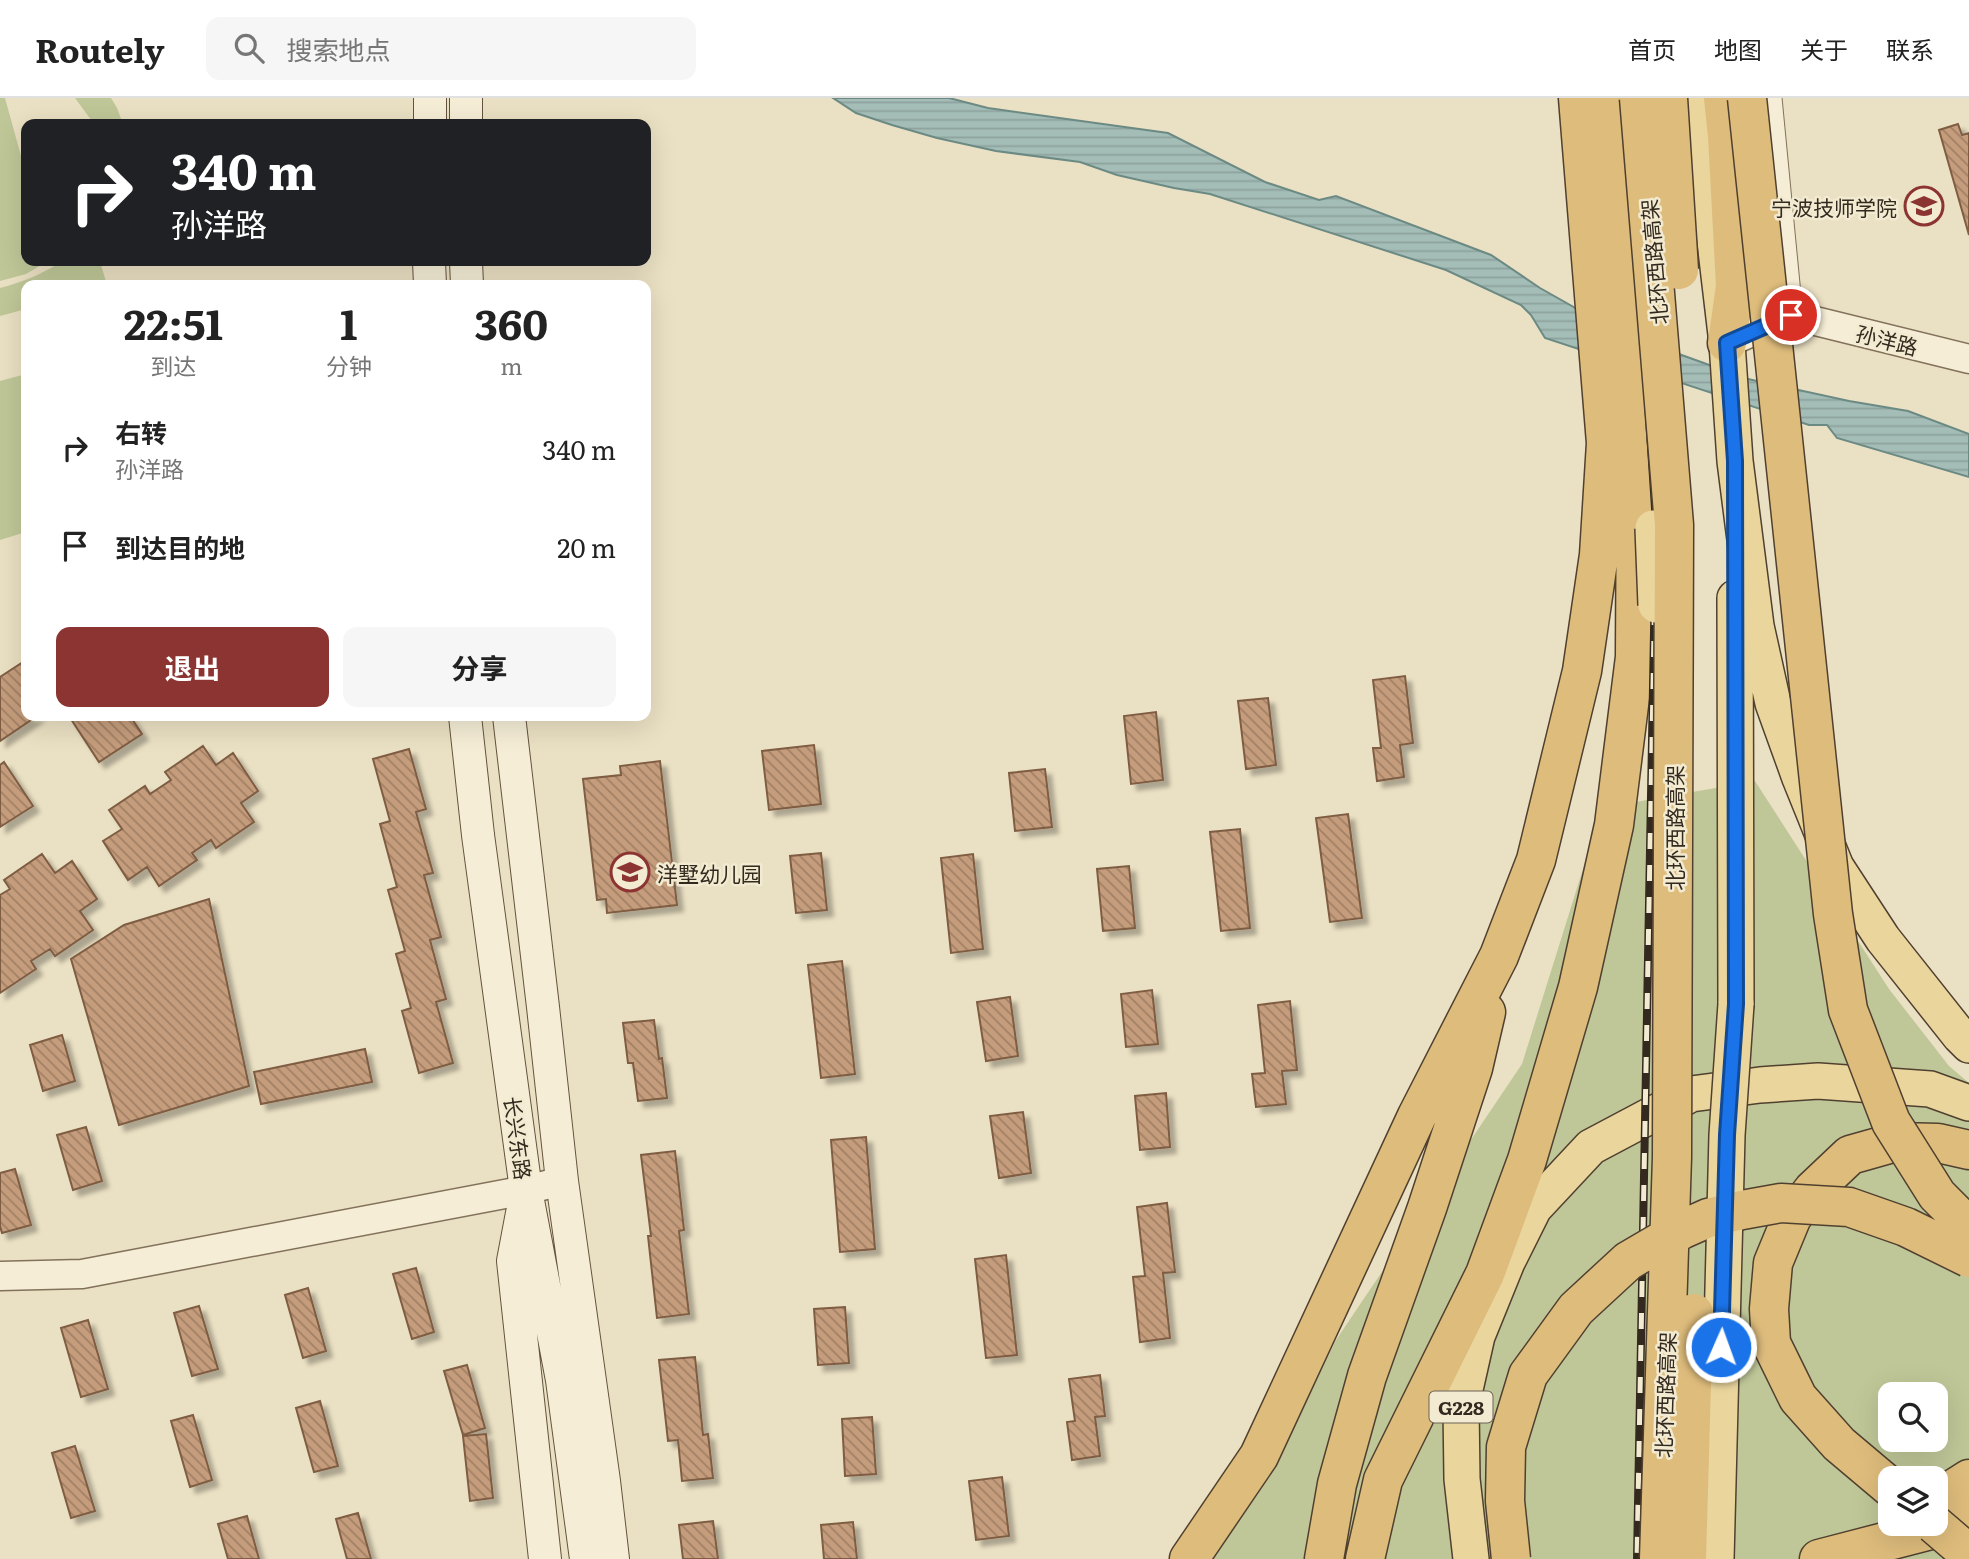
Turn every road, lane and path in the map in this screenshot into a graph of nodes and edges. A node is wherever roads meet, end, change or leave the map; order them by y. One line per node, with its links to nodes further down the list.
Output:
1 (430, 98): 12 (main road)
2 (466, 98): 13 (main road)
3 (1578, 98): 20 (highway)
4 (1609, 98): 42 (highway)
5 (1625, 98): 45 (main road, bridge)
6 (1639, 98): 46 (highway, 北环西路高架, bridge)
7 (1668, 98): 47 (highway, 北环西路高架, bridge)
8 (1698, 98): 15 (main road)
9 (1723, 98): 15 (highway)
10 (1747, 98): 26 (highway, bridge)
11 (1770, 98): 14 (street)
12 (430, 119)
13 (466, 119)
14 (1791, 315): 15 (street); 16 (street, 孙洋路)
15 (1727, 343): 17 (main road)
16 (1969, 359)
17 (1735, 461): 21 (main road); 48 (main road, bridge)
18 (466, 721): 25 (main road, 长兴东路)
19 (510, 721): 24 (main road, 长兴东路)
20 (1499, 956): 40 (highway); 41 (highway)
21 (1969, 1045)
22 (1969, 1103): 43 (main road, G228)
23 (1969, 1150): 29 (highway, bridge)
24 (562, 1181): 25 (street); 39 (main road, 长兴东路)
25 (526, 1190): 28 (street); 37 (main road); 38 (main road, 长兴东路)
26 (1969, 1227)
27 (1969, 1258): 44 (highway, bridge)
28 (0, 1276)
29 (1878, 1477)
30 (1969, 1479): 31 (highway)
31 (1948, 1492)
32 (1969, 1520): 35 (highway)
33 (1878, 1534): 35 (highway)
34 (1948, 1536): 36 (highway, bridge)
35 (1856, 1548): 49 (highway)
36 (1969, 1554)
37 (545, 1559)
38 (586, 1559)
39 (613, 1559)
40 (1189, 1559)
41 (1324, 1559)
42 (1365, 1559)
43 (1471, 1559)
44 (1511, 1559)
45 (1644, 1559)
46 (1659, 1559)
47 (1687, 1559)
48 (1716, 1559)
49 (1819, 1559)

